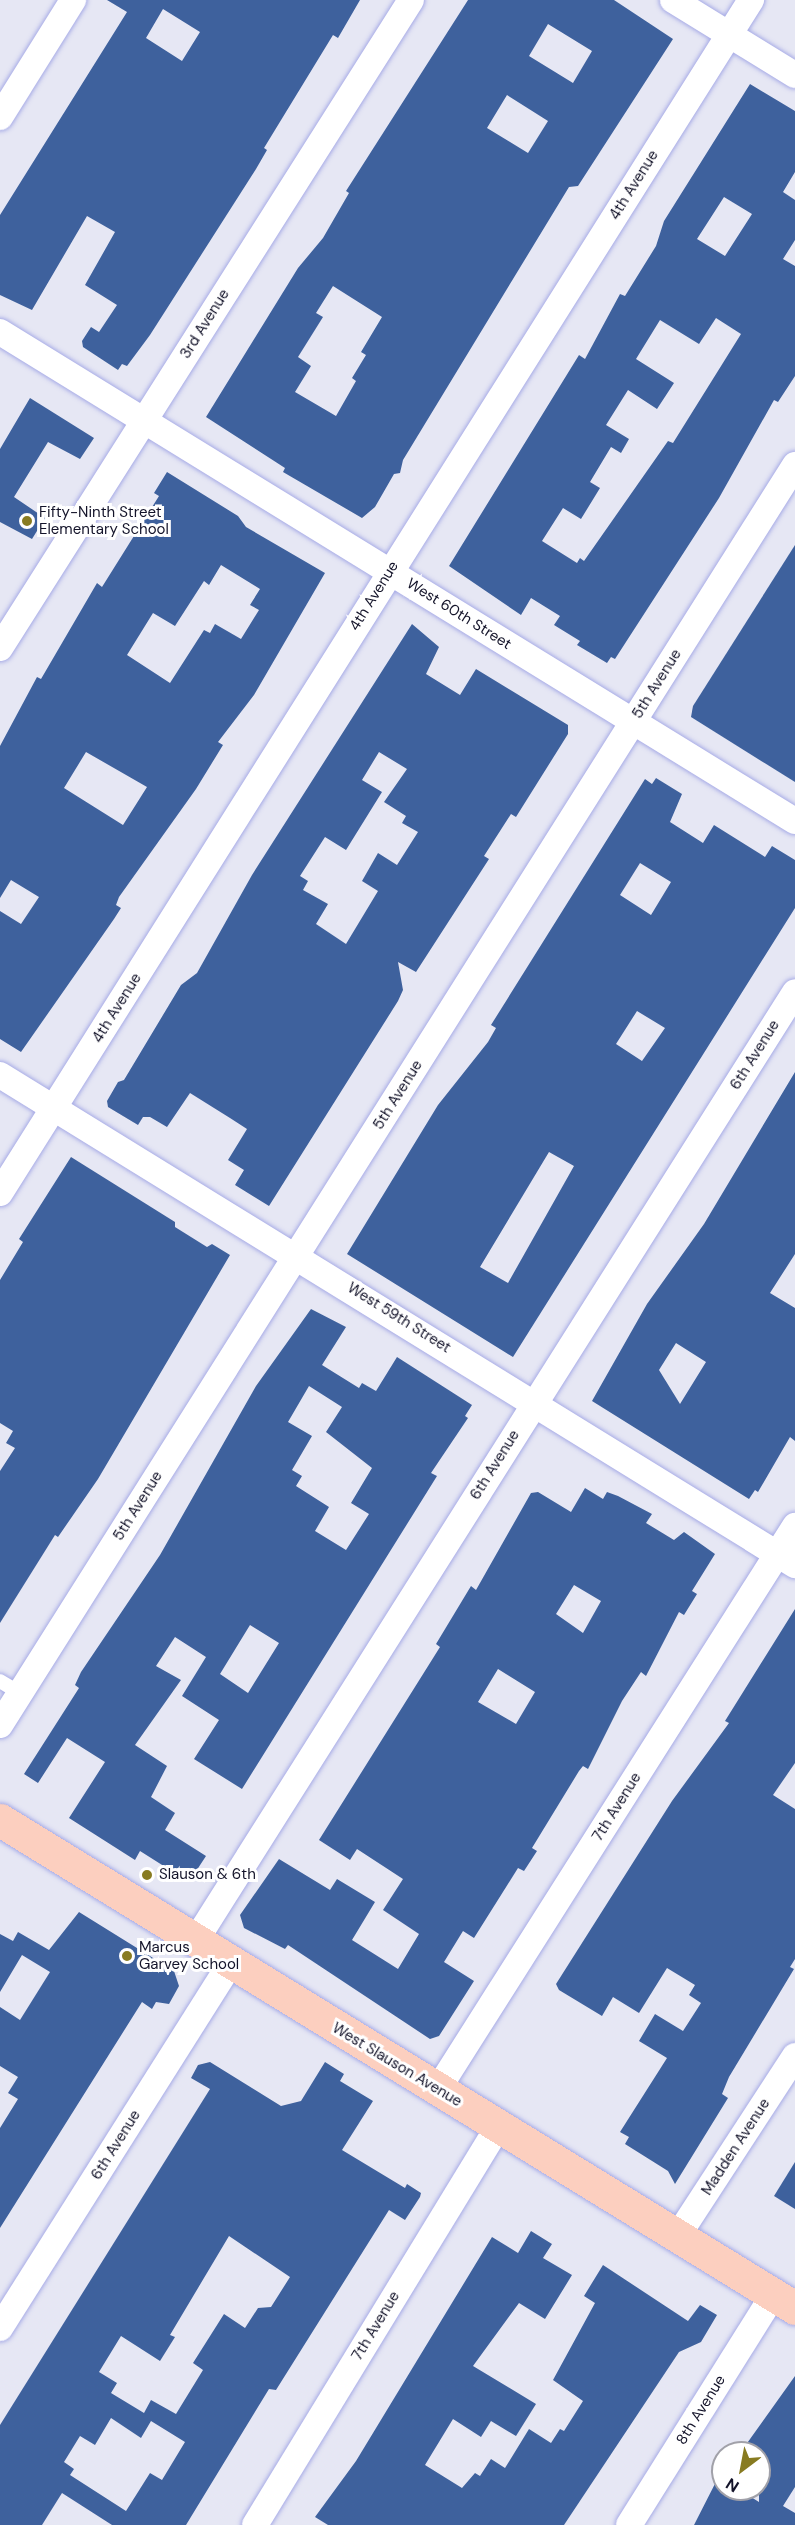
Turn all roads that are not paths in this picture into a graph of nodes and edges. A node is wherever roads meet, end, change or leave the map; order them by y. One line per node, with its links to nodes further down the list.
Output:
1 (73, 0): 7 (street)
2 (411, 0): 9 (street, 3rd Avenue)
3 (673, 0): 5 (street)
4 (751, 0): 5 (street, 4th Avenue)
5 (729, 35): 6 (street); 11 (street, 4th Avenue)
6 (795, 75)
7 (0, 117)
8 (0, 332): 9 (street, West 60th Street)
9 (144, 420): 11 (street, West 60th Street); 12 (street, 3rd Avenue)
10 (795, 465): 13 (street, 5th Avenue)
11 (389, 571): 13 (street, West 60th Street); 17 (street, 4th Avenue)
12 (0, 648)
13 (633, 722): 14 (street, West 60th Street); 19 (street, 5th Avenue)
14 (795, 821)
15 (795, 992): 20 (street, 6th Avenue)
16 (0, 1075): 17 (street, West 59th Street)
17 (55, 1109): 18 (street, 4th Avenue); 19 (street, West 59th Street)
18 (0, 1193)
19 (297, 1256): 20 (street, West 59th Street); 23 (street, 5th Avenue)
20 (535, 1402): 22 (street, West 59th Street); 26 (street, 6th Avenue)
21 (795, 1526): 22 (street, 7th Avenue)
22 (786, 1560): 29 (street, 7th Avenue)
23 (10, 1687): 24 (street, 5th Avenue)
24 (0, 1725)
25 (0, 1820): 26 (main road, West Slauson Avenue)
26 (196, 1940): 27 (main road, West Slauson Avenue)
27 (231, 1962): 29 (main road, West Slauson Avenue); 33 (street, 6th Avenue)
28 (795, 2056): 31 (street, Madden Avenue)
29 (438, 2089): 30 (main road, West Slauson Avenue)
30 (498, 2127): 31 (main road, West Slauson Avenue); 34 (street, 7th Avenue)
31 (677, 2237): 32 (main road, West Slauson Avenue)
32 (784, 2302): 35 (street, 8th Avenue)
33 (0, 2328)
34 (255, 2525)
35 (629, 2525)

